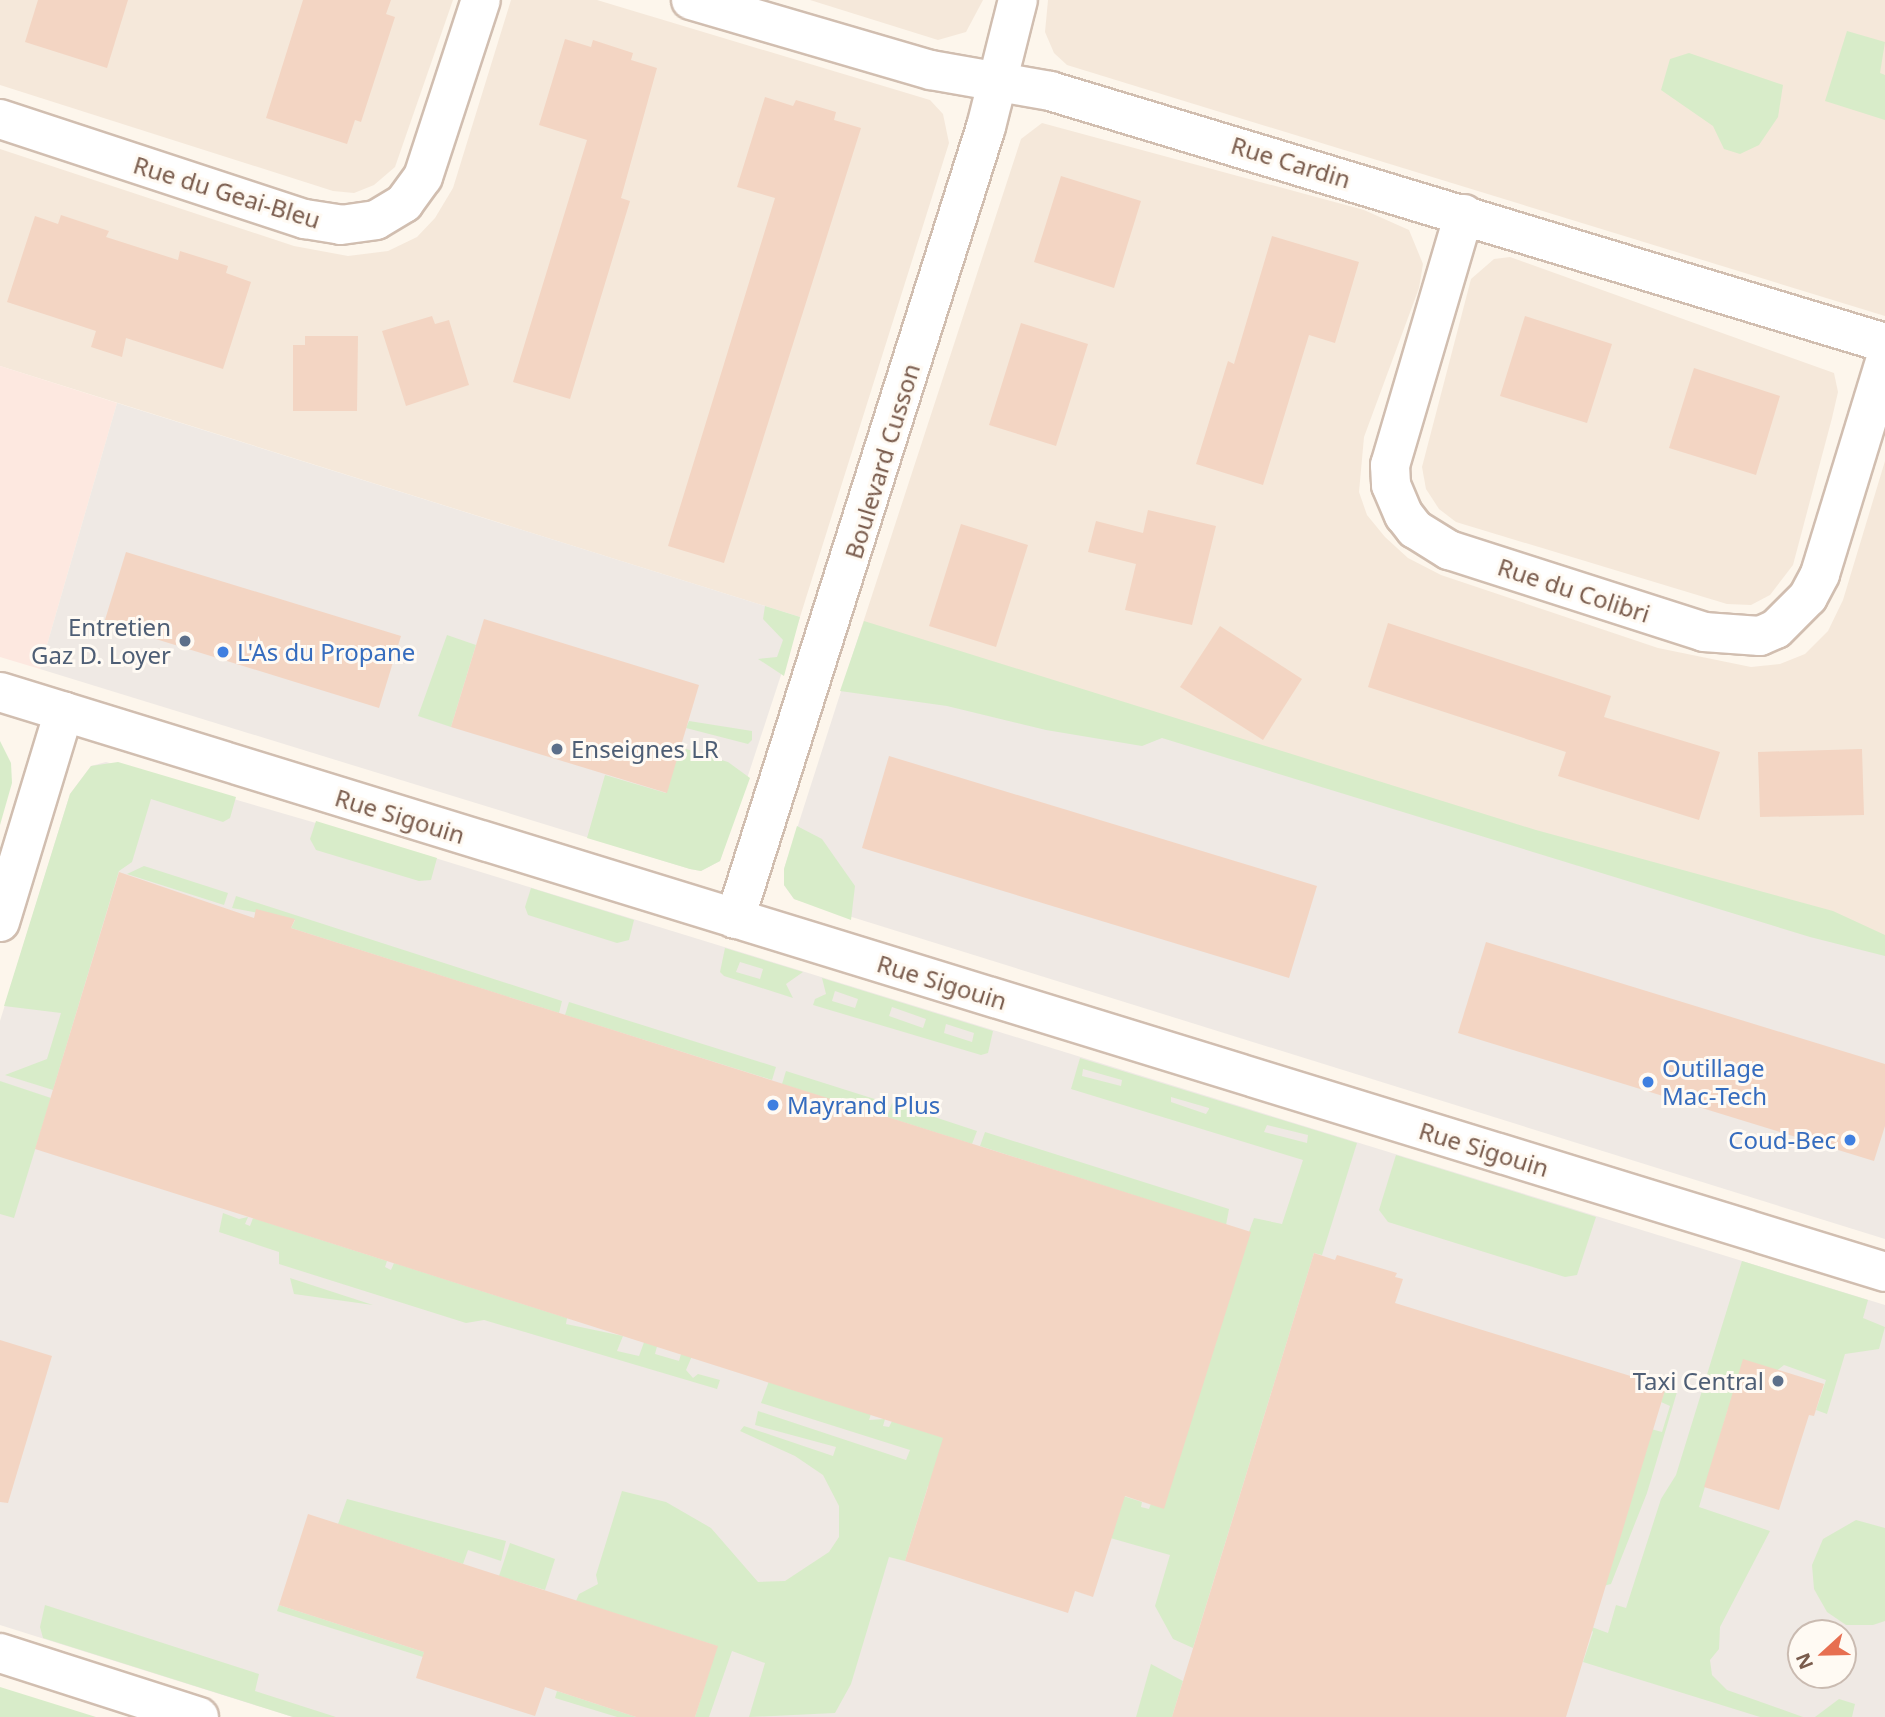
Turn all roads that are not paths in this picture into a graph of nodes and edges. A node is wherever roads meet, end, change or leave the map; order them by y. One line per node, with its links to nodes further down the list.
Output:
1 (481, 0): 5 (street, Rue du Geai-Bleu)
2 (691, 0): 4 (street, Rue Cardin)
3 (1018, 0): 4 (street, Boulevard Cusson)
4 (996, 82): 6 (street, Rue Cardin); 11 (street, Boulevard Cusson)
5 (0, 119)
6 (1464, 214): 7 (street, Rue Cardin); 8 (street, Rue du Colibri)
7 (1885, 343)
8 (1885, 361)
9 (0, 692): 10 (street, Rue Sigouin)
10 (64, 711): 11 (street, Rue Sigouin); 12 (street)
11 (735, 919): 13 (street, Rue Sigouin)
12 (0, 922)
13 (1885, 1272)
14 (0, 1653): 15 (street)
15 (199, 1717)

